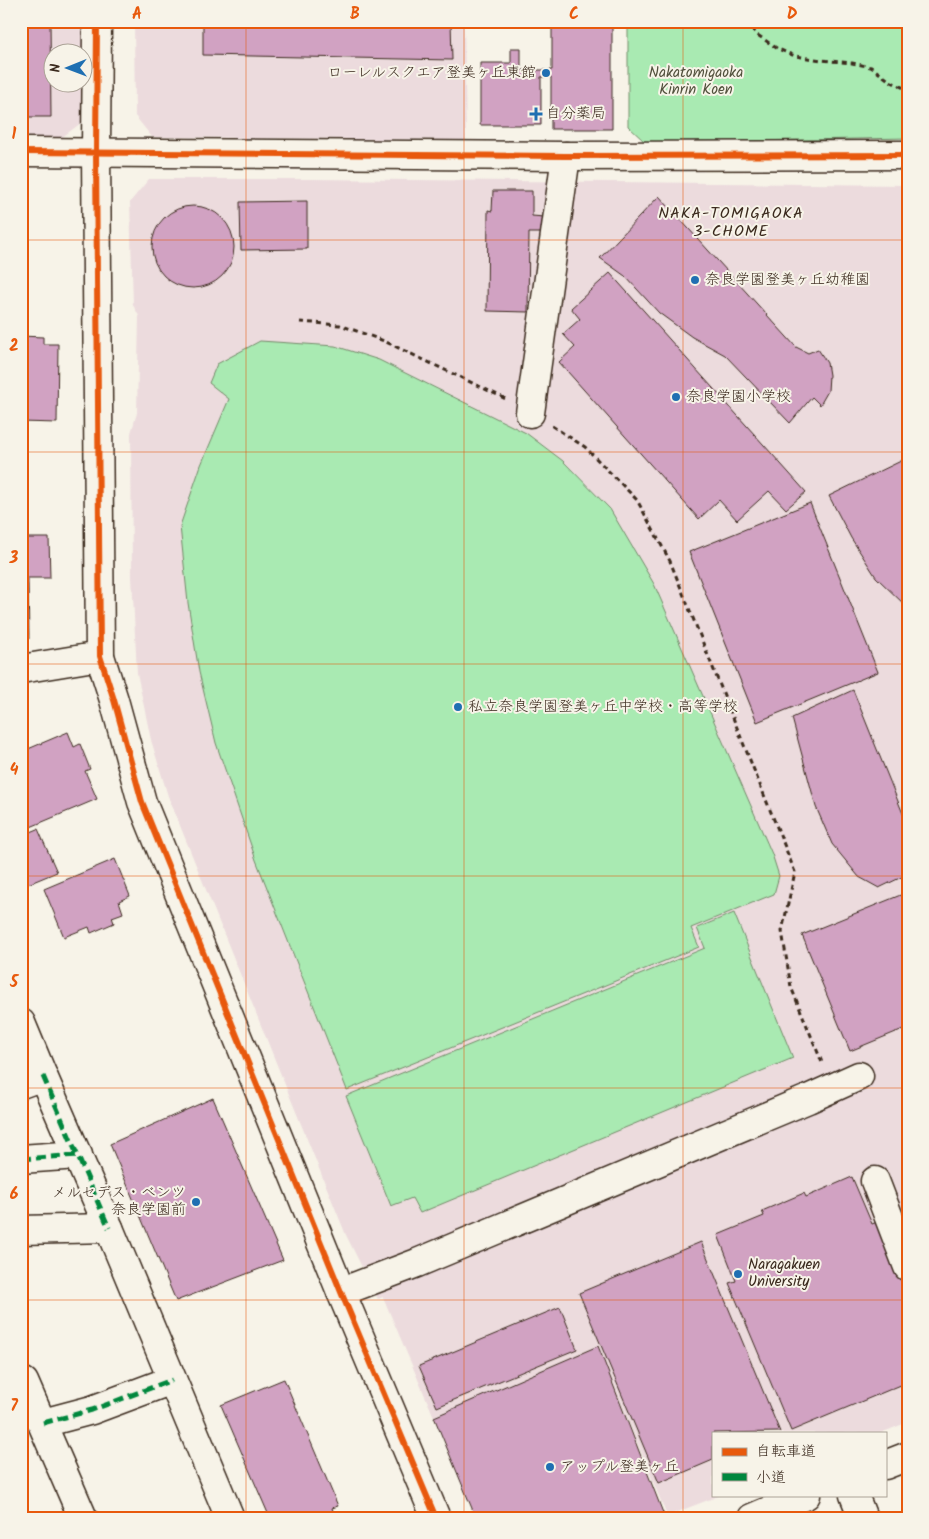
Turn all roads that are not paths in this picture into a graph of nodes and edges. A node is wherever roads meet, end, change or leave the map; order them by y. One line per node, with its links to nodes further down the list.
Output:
1 (97, 21): 3 (street)
2 (21, 152): 3 (street)
3 (96, 152): 5 (street); 7 (street)
4 (908, 155): 5 (street)
5 (566, 156): 6 (street)
6 (530, 413)
7 (100, 656): 8 (street); 18 (street)
8 (21, 669)
9 (21, 1023): 11 (street)
10 (859, 1076): 18 (street)
11 (32, 1080): 12 (street)
12 (78, 1155): 13 (street); 15 (street)
13 (21, 1158)
14 (875, 1181): 17 (street)
15 (109, 1228): 16 (street); 19 (street)
16 (21, 1230)
17 (908, 1267)
18 (341, 1292): 28 (street)
19 (172, 1380): 21 (street); 27 (street)
20 (21, 1383): 21 (street)
21 (43, 1423): 26 (street)
22 (908, 1456): 23 (street)
23 (886, 1465)
24 (804, 1496): 29 (street)
25 (854, 1496): 30 (street)
26 (83, 1518)
27 (230, 1518)
28 (436, 1518)
29 (752, 1518)
30 (863, 1518)

